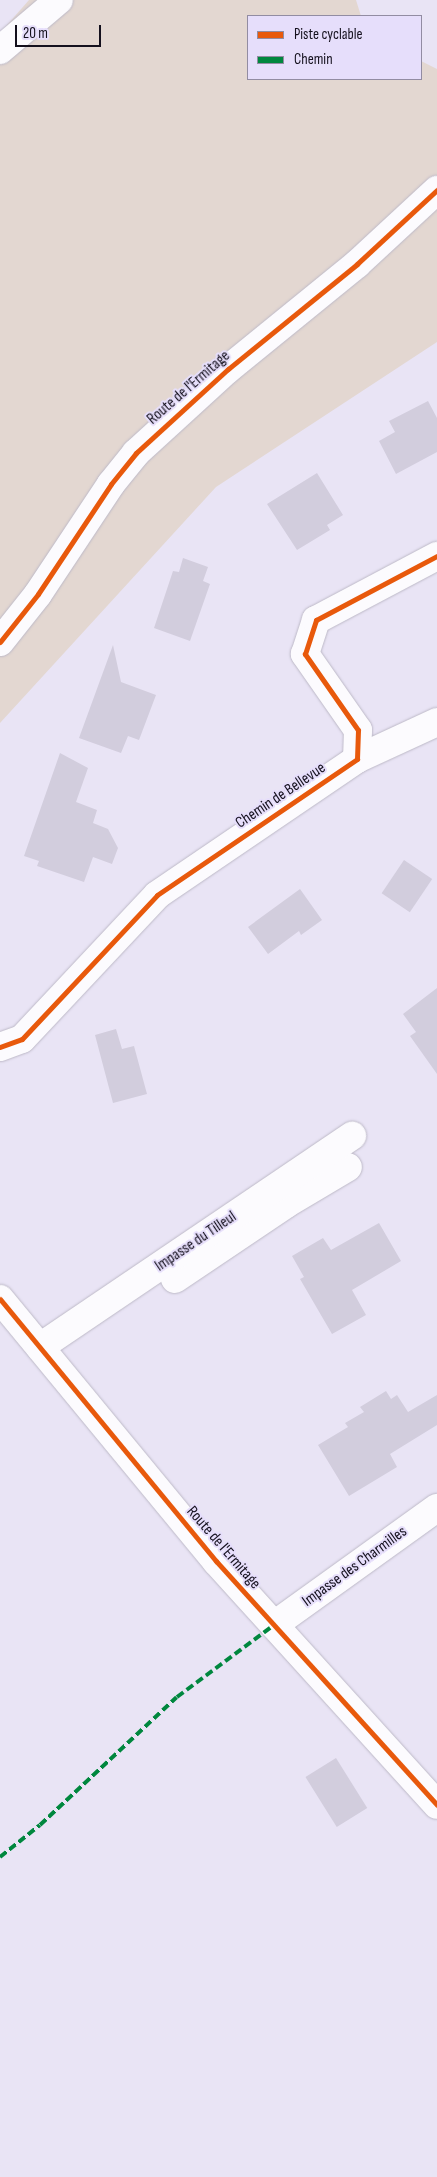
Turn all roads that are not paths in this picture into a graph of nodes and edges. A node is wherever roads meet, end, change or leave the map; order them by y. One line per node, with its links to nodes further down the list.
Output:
1 (59, 0): 2 (street)
2 (0, 50)
3 (437, 190): 5 (street, Route de l'Ermitage)
4 (437, 556): 7 (street)
5 (0, 642)
6 (437, 722): 7 (street, Chemin de Bellevue)
7 (357, 759): 8 (street, Chemin de Bellevue)
8 (0, 1047)
9 (352, 1136): 12 (street, Impasse du Tilleul)
10 (348, 1167): 12 (street)
11 (0, 1299): 12 (street, Route de l'Ermitage)
12 (45, 1354): 14 (street, Route de l'Ermitage)
13 (437, 1508): 14 (street, Impasse des Charmilles)
14 (274, 1625): 15 (street, Route de l'Ermitage)
15 (437, 1805)

